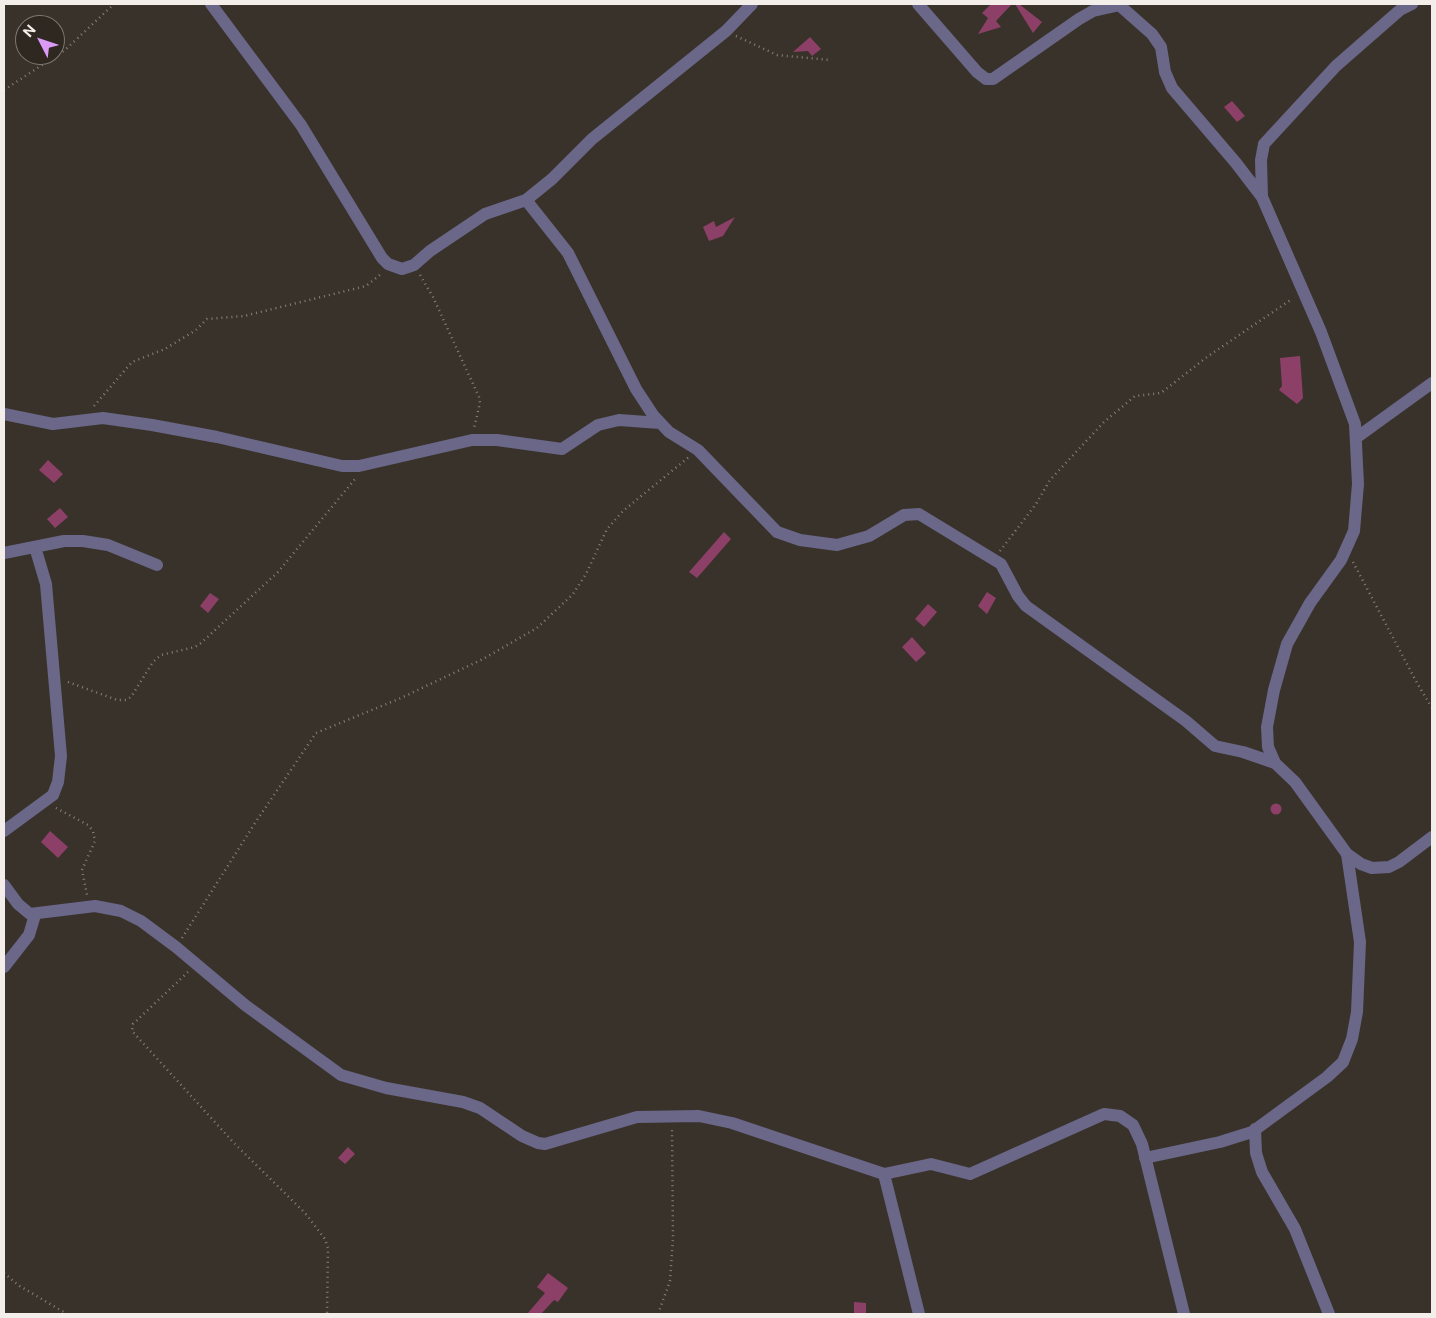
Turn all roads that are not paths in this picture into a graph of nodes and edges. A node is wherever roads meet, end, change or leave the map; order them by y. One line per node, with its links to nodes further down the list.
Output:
1 (211, 4): 7 (street)
2 (752, 4): 7 (street)
3 (918, 4): 4 (street)
4 (1119, 4): 6 (street)
5 (1412, 4): 6 (street)
6 (1262, 197): 11 (street)
7 (526, 200): 10 (street)
8 (1432, 383): 11 (street)
9 (4, 414): 10 (street)
10 (660, 423): 15 (street)
11 (1356, 438): 15 (street)
12 (35, 547): 13 (street); 14 (street); 16 (street)
13 (4, 553)
14 (157, 565)
15 (1275, 763): 18 (street)
16 (4, 831)
17 (1432, 837): 18 (street)
18 (1346, 854): 24 (street)
19 (4, 885): 21 (street)
20 (4, 896): 21 (street)
21 (18, 904): 22 (street)
22 (35, 915): 23 (street); 26 (street)
23 (4, 967)
24 (1255, 1130): 25 (street); 29 (street)
25 (1145, 1158): 26 (street); 28 (street)
26 (884, 1174): 27 (street)
27 (919, 1314)
28 (1184, 1314)
29 (1329, 1314)

